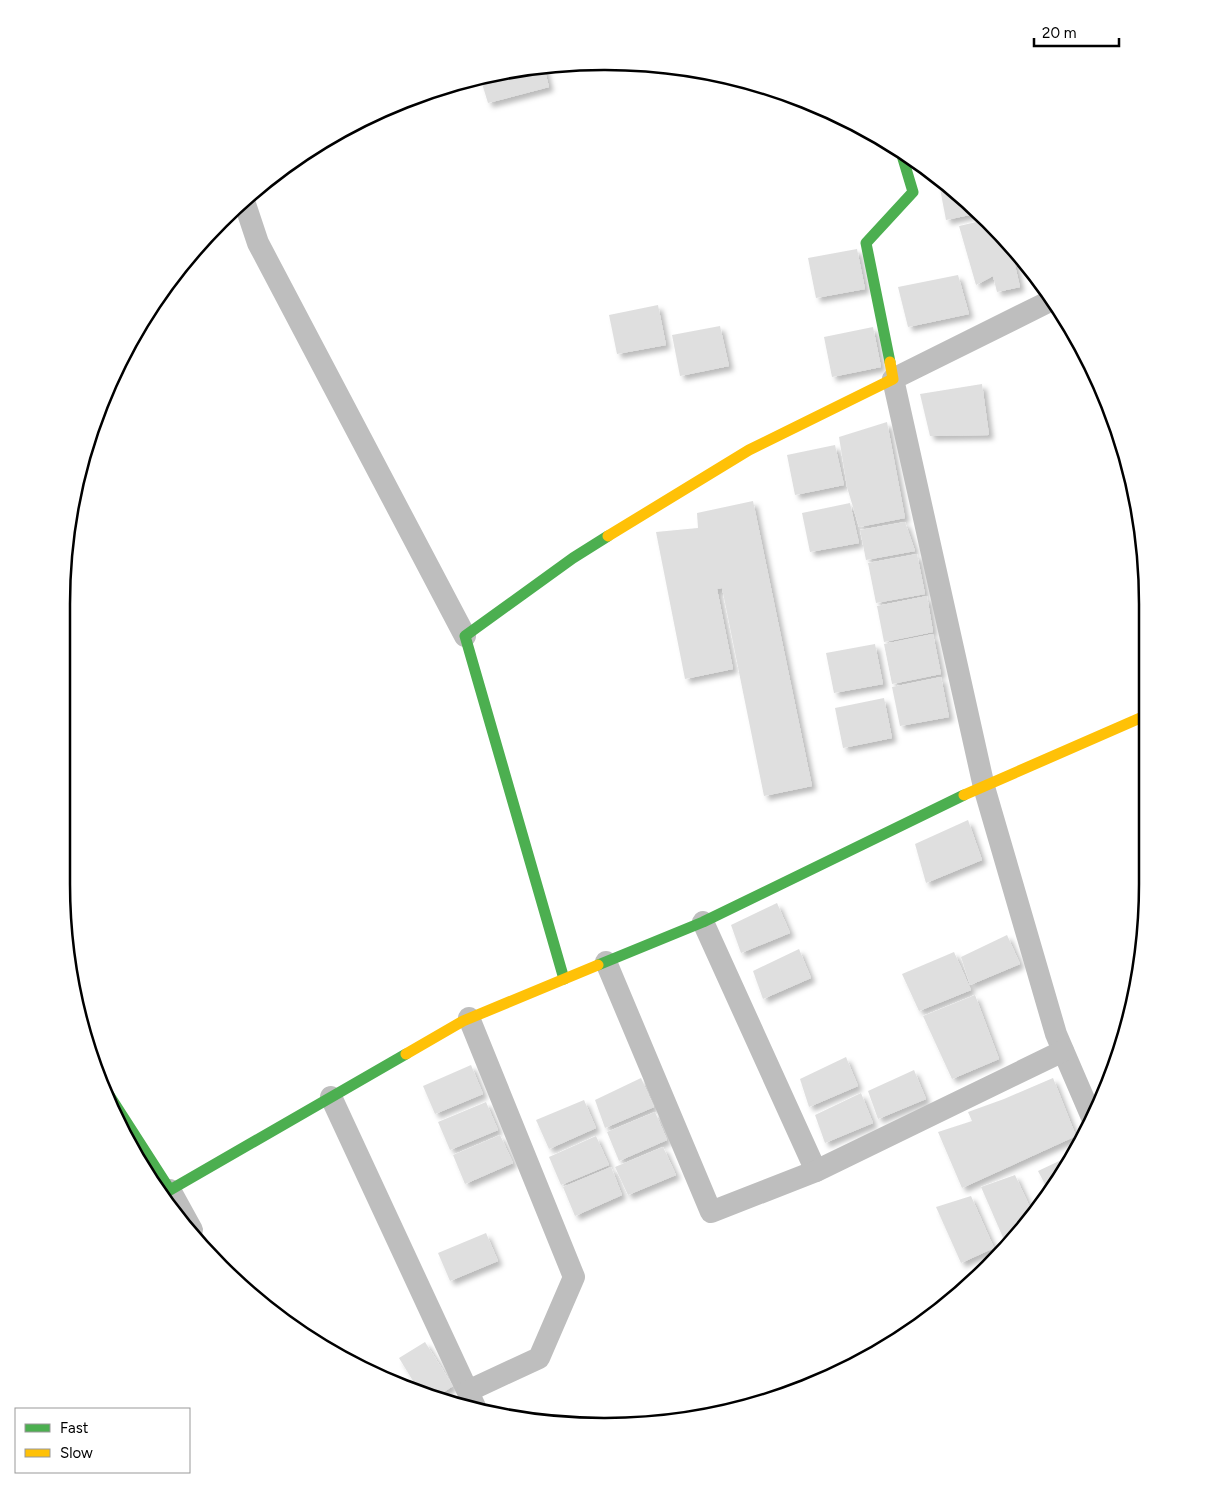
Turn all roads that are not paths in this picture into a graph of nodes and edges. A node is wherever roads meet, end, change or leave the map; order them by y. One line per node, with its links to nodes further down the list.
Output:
1 (904, 162): 4 (street)
2 (246, 208): 5 (street)
3 (1046, 303): 4 (street)
4 (893, 379): 5 (street); 7 (street)
5 (465, 636): 10 (street)
6 (1139, 718): 7 (street)
7 (984, 786): 8 (street); 12 (street)
8 (703, 922): 9 (street); 16 (street)
9 (606, 962): 10 (street); 16 (street)
10 (564, 979): 11 (street)
11 (469, 1018): 13 (street); 19 (street)
12 (1063, 1051): 14 (street); 16 (street)
13 (331, 1097): 18 (street); 19 (street)
14 (1089, 1110)
15 (137, 1141): 17 (street)
16 (816, 1171)
17 (155, 1172)
18 (168, 1191)
19 (472, 1399)

